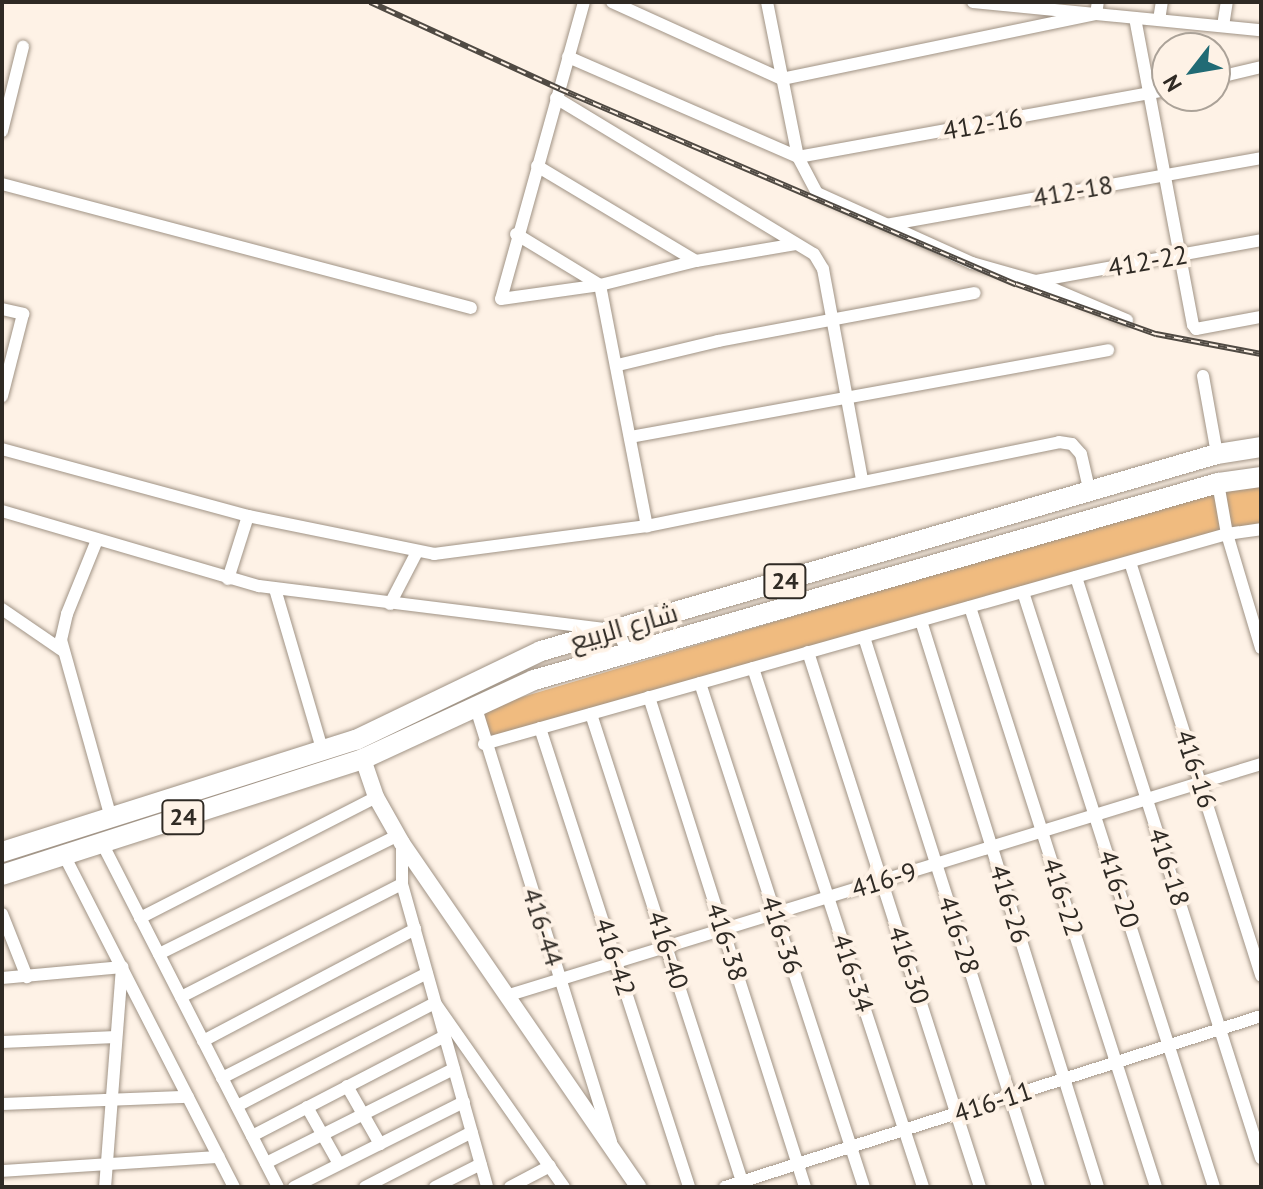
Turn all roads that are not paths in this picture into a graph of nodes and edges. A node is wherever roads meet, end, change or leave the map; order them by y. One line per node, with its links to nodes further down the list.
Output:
1 (584, 2): 14 (street)
2 (612, 2): 17 (street)
3 (767, 2): 17 (street)
4 (973, 2): 7 (street)
5 (1162, 2): 10 (street)
6 (1227, 2): 11 (street)
7 (1036, 5): 8 (street)
8 (1097, 8): 9 (street); 17 (street)
9 (1135, 18): 10 (street); 18 (street)
10 (1159, 20): 11 (street)
11 (1223, 26): 12 (street)
12 (1261, 30)
13 (23, 47): 20 (street)
14 (568, 57): 19 (street); 21 (street)
15 (1261, 67): 16 (street)
16 (1231, 74)
17 (782, 79): 21 (street)
18 (1149, 94): 21 (street, 412-16); 24 (street)
19 (556, 98): 23 (street); 29 (street)
20 (2, 131)
21 (798, 157): 26 (street)
22 (1261, 158): 24 (street, 412-18)
23 (537, 166): 27 (street); 31 (street)
24 (1165, 175): 26 (street, 412-18); 30 (street)
25 (2, 184): 35 (street)
26 (885, 225): 32 (street)
27 (516, 234): 33 (street); 33 (street)
28 (1261, 240): 30 (street, 412-22)
29 (796, 244): 31 (street); 39 (street)
30 (1181, 255): 32 (street, 412-22); 37 (street)
31 (696, 261): 33 (street)
32 (1035, 281): 38 (street)
33 (600, 285): 41 (street)
34 (975, 293): 39 (street)
35 (471, 308)
36 (2, 309): 43 (street)
37 (1261, 317)
38 (1127, 320)
39 (831, 322): 41 (street); 44 (street)
40 (1108, 350): 44 (street)
41 (618, 365): 45 (street)
42 (1203, 376): 48 (street)
43 (2, 395)
44 (845, 400): 45 (street); 50 (street)
45 (630, 437): 55 (street)
46 (1261, 447): 48 (main road, شارع الربيع / 24)
47 (2, 449): 54 (street)
48 (1217, 454): 52 (main road, شارع الربيع / 24)
49 (1261, 477): 51 (main road, شارع الربيع / 24)
50 (862, 479): 52 (street); 55 (street)
51 (1218, 483): 57 (street); 74 (main road, شارع الربيع / 24)
52 (1090, 493): 69 (main road, شارع الربيع / 24)
53 (2, 511): 58 (street)
54 (248, 516): 59 (street); 62 (street)
55 (647, 526): 59 (street)
56 (1261, 529): 57 (street)
57 (1227, 534): 60 (street); 71 (street)
58 (97, 540): 62 (street); 72 (street)
59 (417, 552): 65 (street)
60 (1130, 562): 61 (street); 85 (street, 416-16)
61 (1076, 577): 64 (street); 87 (street, 416-18)
62 (228, 579): 63 (street)
63 (275, 589): 65 (street); 82 (street)
64 (1023, 592): 66 (street); 88 (street, 416-20)
65 (390, 604): 69 (street)
66 (970, 607): 68 (street); 90 (street, 416-22)
67 (2, 609): 72 (street)
68 (921, 621): 70 (street); 93 (street, 416-26)
69 (610, 630): 74 (street); 82 (main road, شارع الربيع / 24)
70 (864, 637): 73 (street); 96 (street, 416-28)
71 (1261, 648)
72 (63, 651): 89 (street)
73 (808, 652): 75 (street); 98 (street, 416-30)
74 (628, 653): 78 (main road, شارع الربيع / 24)
75 (753, 668): 76 (street); 100 (street, 416-34)
76 (700, 683): 77 (street); 101 (street, 416-36)
77 (649, 697): 79 (street); 105 (street, 416-38)
78 (475, 705): 81 (street, 416-44); 83 (main road, شارع الربيع / 24)
79 (591, 714): 80 (street); 106 (street, 416-40)
80 (540, 728): 81 (street); 108 (street, 416-42)
81 (484, 744): 114 (street, 416-44)
82 (323, 752): 89 (main road, شارع الربيع / 24)
83 (363, 759): 86 (street); 92 (main road, شارع الربيع / 24)
84 (1261, 764): 85 (street, 416-9)
85 (1200, 783): 87 (street, 416-9); 111 (street, 416-16)
86 (376, 797): 91 (street); 103 (street)
87 (1147, 799): 88 (street, 416-9); 119 (street, 416-18)
88 (1095, 815): 90 (street, 416-9); 124 (street, 416-20)
89 (111, 818): 94 (main road, شارع الربيع / 24)
90 (1042, 831): 93 (street, 416-9); 125 (street, 416-22)
91 (400, 840): 99 (street); 107 (street); 115 (street)
92 (102, 843): 95 (main road, شارع الربيع / 24); 103 (street)
93 (992, 847): 96 (street, 416-9); 128 (street, 416-26)
94 (2, 852)
95 (64, 855): 97 (main road, شارع الربيع / 24); 109 (street)
96 (936, 864): 98 (street, 416-9); 130 (street, 416-28)
97 (2, 875)
98 (882, 881): 100 (street, 416-9); 137 (street, 416-30)
99 (402, 884): 104 (street); 116 (street)
100 (828, 897): 101 (street, 416-9); 139 (street, 416-34)
101 (775, 913): 105 (street, 416-9); 144 (street, 416-36)
102 (2, 914): 112 (street)
103 (140, 918): 107 (street)
104 (415, 929): 110 (street); 122 (street)
105 (723, 929): 106 (street, 416-9); 151 (street, 416-38)
106 (666, 947): 108 (street, 416-9); 155 (street, 416-40)
107 (159, 954): 116 (street)
108 (616, 962): 114 (street, 416-9); 166 (street, 416-42)
109 (122, 967): 112 (street); 121 (street); 132 (street)
110 (427, 973): 117 (street); 127 (street)
111 (1261, 976)
112 (27, 977): 113 (street)
113 (2, 978)
114 (559, 979): 115 (street, 416-9); 145 (street, 416-44)
115 (506, 996): 145 (street)
116 (181, 997): 122 (street)
117 (435, 1003): 120 (street); 135 (street); 152 (street)
118 (1261, 1016): 119 (street, 416-11)
119 (1220, 1029): 124 (street, 416-11); 147 (street, 416-18)
120 (445, 1036): 126 (street); 129 (street)
121 (116, 1037): 123 (street); 131 (street)
122 (203, 1041): 127 (street)
123 (2, 1042)
124 (1168, 1046): 125 (street, 416-11); 175 (street, 416-20)
125 (1116, 1062): 128 (street, 416-11); 174 (street, 416-22)
126 (454, 1069): 133 (street); 138 (street)
127 (222, 1078): 135 (street)
128 (1064, 1079): 130 (street, 416-11); 173 (street, 416-26)
129 (347, 1086): 136 (street); 138 (street)
130 (1010, 1096): 137 (street, 416-11); 172 (street, 416-28)
131 (112, 1097): 132 (street); 134 (street); 153 (street)
132 (188, 1097): 146 (street)
133 (464, 1102): 140 (street); 143 (street)
134 (2, 1104)
135 (237, 1106): 142 (street)
136 (307, 1107): 141 (street); 142 (street)
137 (957, 1113): 139 (street, 416-11); 171 (street, 416-30)
138 (363, 1114): 141 (street); 143 (street)
139 (904, 1130): 144 (street, 416-11); 170 (street, 416-34)
140 (472, 1132): 150 (street); 160 (street)
141 (322, 1135): 148 (street); 149 (street)
142 (252, 1136): 148 (street)
143 (380, 1144): 149 (street)
144 (851, 1147): 151 (street, 416-11); 169 (street, 416-36)
145 (613, 1149): 165 (street)
146 (219, 1157): 153 (street); 157 (street)
147 (1261, 1158)
148 (266, 1163): 158 (street)
149 (339, 1164): 159 (street)
150 (481, 1164): 161 (street); 162 (street)
151 (798, 1164): 155 (street, 416-11); 168 (street, 416-38)
152 (550, 1166): 163 (street); 164 (street)
153 (106, 1167): 154 (street); 156 (street)
154 (2, 1171)
155 (743, 1184): 167 (street, 416-11)
156 (105, 1187)
157 (234, 1187)
158 (278, 1187)
159 (294, 1187)
160 (365, 1187)
161 (435, 1187)
162 (487, 1187)
163 (510, 1187)
164 (564, 1187)
165 (638, 1187)
166 (689, 1187)
167 (725, 1187)
168 (805, 1187)
169 (864, 1187)
170 (923, 1187)
171 (980, 1187)
172 (1039, 1187)
173 (1098, 1187)
174 (1156, 1187)
175 (1214, 1187)

